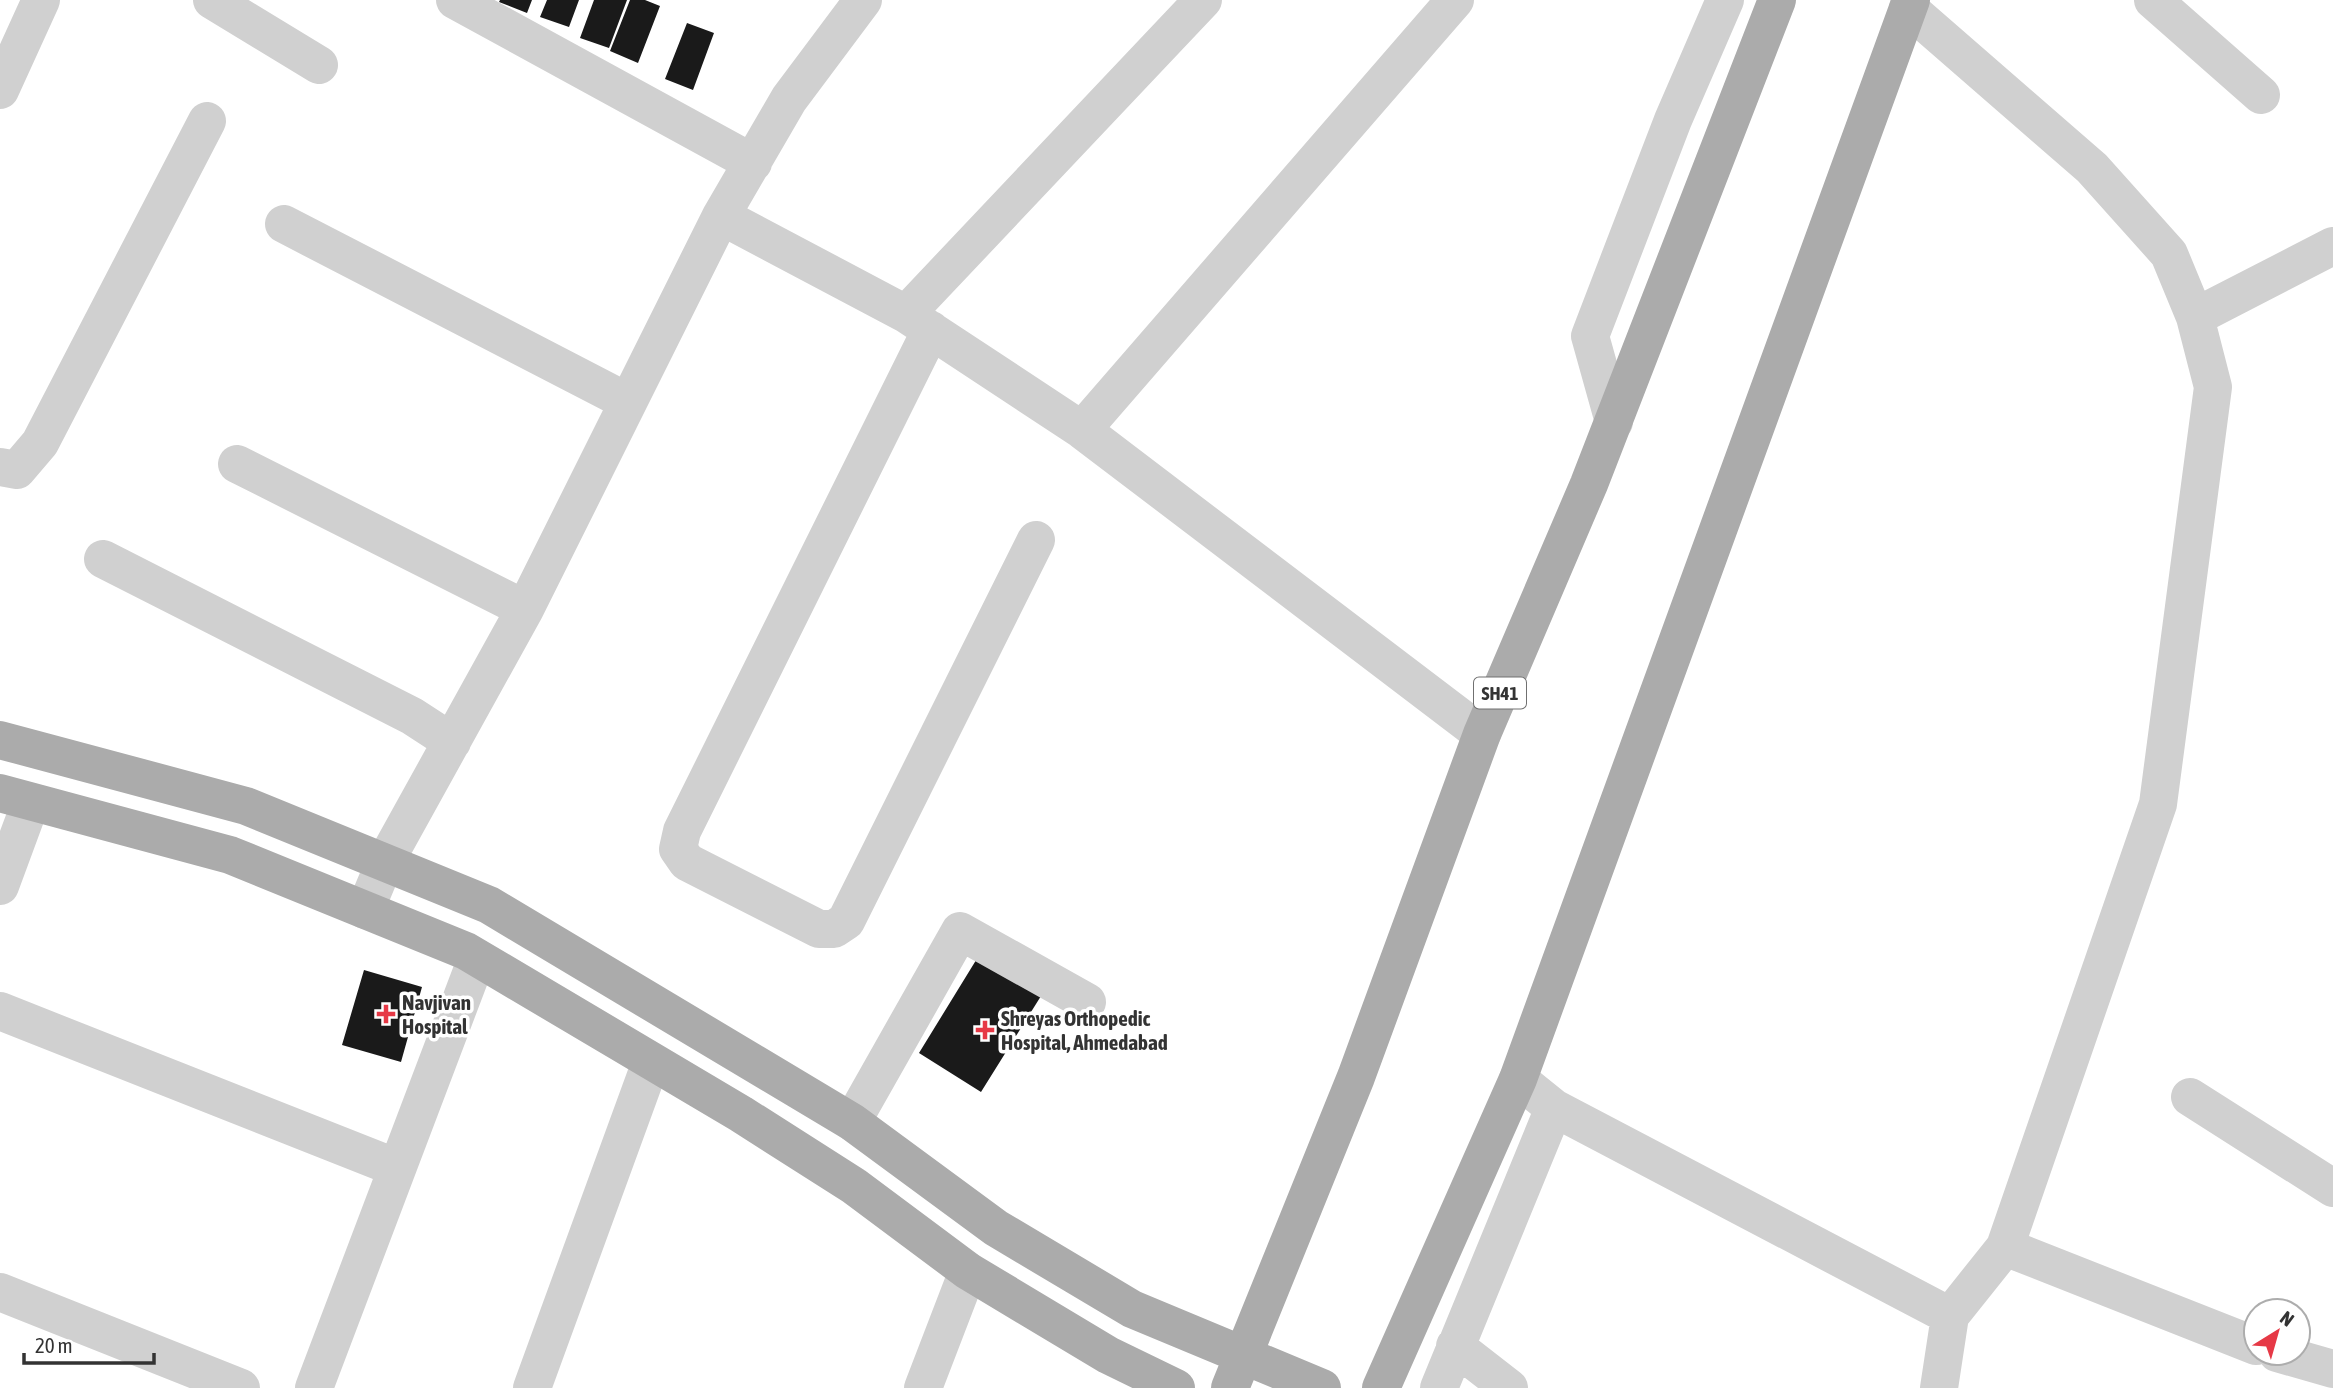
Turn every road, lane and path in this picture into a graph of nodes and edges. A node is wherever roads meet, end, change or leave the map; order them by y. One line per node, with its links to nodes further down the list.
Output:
1 (41, 0): 12 (street)
2 (212, 0): 11 (street)
3 (455, 0): 15 (street)
4 (863, 0): 15 (street)
5 (1203, 0): 20 (street)
6 (1455, 0): 23 (street)
7 (1725, 0): 22 (street)
8 (1777, 0): 22 (main road, SH41)
9 (2153, 0): 13 (street)
10 (1909, 4): 19 (street); 40 (main road)
11 (319, 65)
12 (0, 90)
13 (2261, 95)
14 (207, 121): 25 (street)
15 (753, 163): 16 (street)
16 (721, 216): 20 (street); 21 (street)
17 (284, 224): 21 (street)
18 (2333, 246): 19 (street)
19 (2195, 317): 46 (street)
20 (919, 322): 23 (street); 26 (street)
21 (628, 402): 28 (street)
22 (1614, 422): 29 (main road, SH41)
23 (1082, 430): 29 (street)
24 (237, 464): 28 (street)
25 (0, 467)
26 (1036, 540)
27 (103, 559): 31 (street)
28 (525, 610): 31 (street)
29 (1482, 734): 54 (main road, SH41)
30 (0, 740): 33 (main road)
31 (452, 742): 33 (street)
32 (15, 798): 34 (street); 35 (main road)
33 (385, 862): 35 (street); 43 (main road)
34 (0, 886)
35 (365, 910): 36 (main road)
36 (477, 958): 39 (main road); 44 (street)
37 (1087, 1002): 43 (street)
38 (0, 1011): 44 (street)
39 (651, 1062): 47 (main road); 58 (street)
40 (1518, 1079): 42 (street); 61 (main road)
41 (2190, 1097): 45 (street)
42 (1554, 1108): 49 (street); 51 (street)
43 (852, 1122): 54 (main road)
44 (397, 1168): 57 (street)
45 (2333, 1188)
46 (2004, 1247): 49 (street); 50 (street)
47 (968, 1271): 55 (main road); 59 (street)
48 (0, 1292): 56 (street)
49 (1950, 1316): 64 (street)
50 (2242, 1340)
51 (1455, 1346): 62 (street); 63 (street)
52 (2312, 1363): 53 (street)
53 (2333, 1369)
54 (1237, 1372): 60 (main road)
55 (1157, 1384)
56 (240, 1388)
57 (314, 1388)
58 (532, 1388)
59 (923, 1388)
60 (1322, 1388)
61 (1381, 1388)
62 (1439, 1388)
63 (1509, 1388)
64 (1939, 1388)

